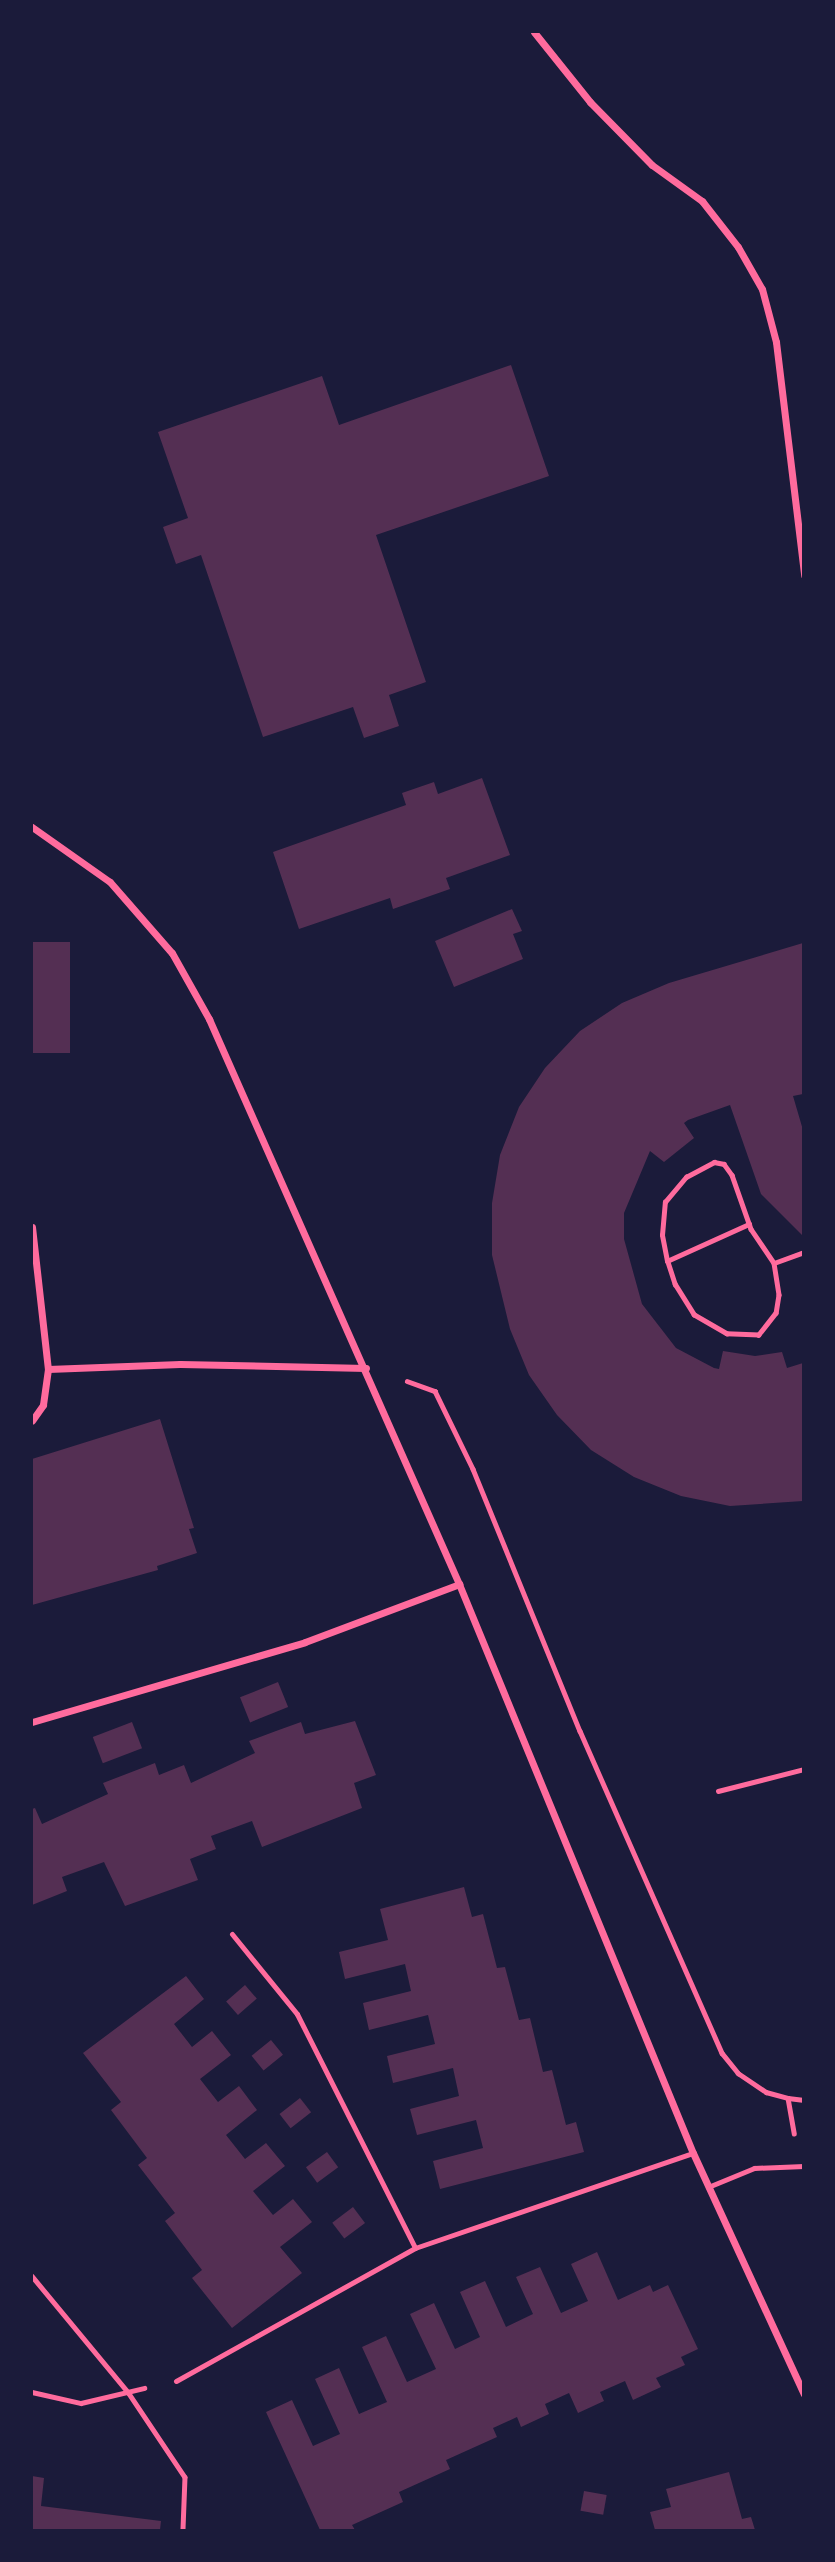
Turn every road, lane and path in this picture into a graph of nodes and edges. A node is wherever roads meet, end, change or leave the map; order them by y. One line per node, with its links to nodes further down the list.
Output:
1 (534, 32): 2 (street)
2 (803, 575)
3 (32, 827): 9 (street)
4 (749, 1224): 7 (path); 7 (path); 8 (path)
5 (32, 1227): 10 (street)
6 (803, 1252): 8 (path)
7 (667, 1261): 8 (path)
8 (774, 1263)
9 (366, 1368): 10 (street); 12 (street); 17 (path)
10 (48, 1369): 11 (street)
11 (32, 1421)
12 (459, 1584): 13 (street); 19 (street)
13 (32, 1722)
14 (803, 1769): 15 (path)
15 (718, 1791)
16 (232, 1934): 22 (lane)
17 (788, 2098): 18 (path); 20 (path)
18 (803, 2100)
19 (693, 2153): 21 (street); 22 (lane)
20 (802, 2166): 21 (lane)
21 (708, 2186): 27 (street)
22 (415, 2248): 24 (lane)
23 (32, 2276): 26 (path)
24 (176, 2381): 26 (path)
25 (32, 2392): 26 (path)
26 (128, 2392): 28 (path)
27 (803, 2394)
28 (183, 2530)

